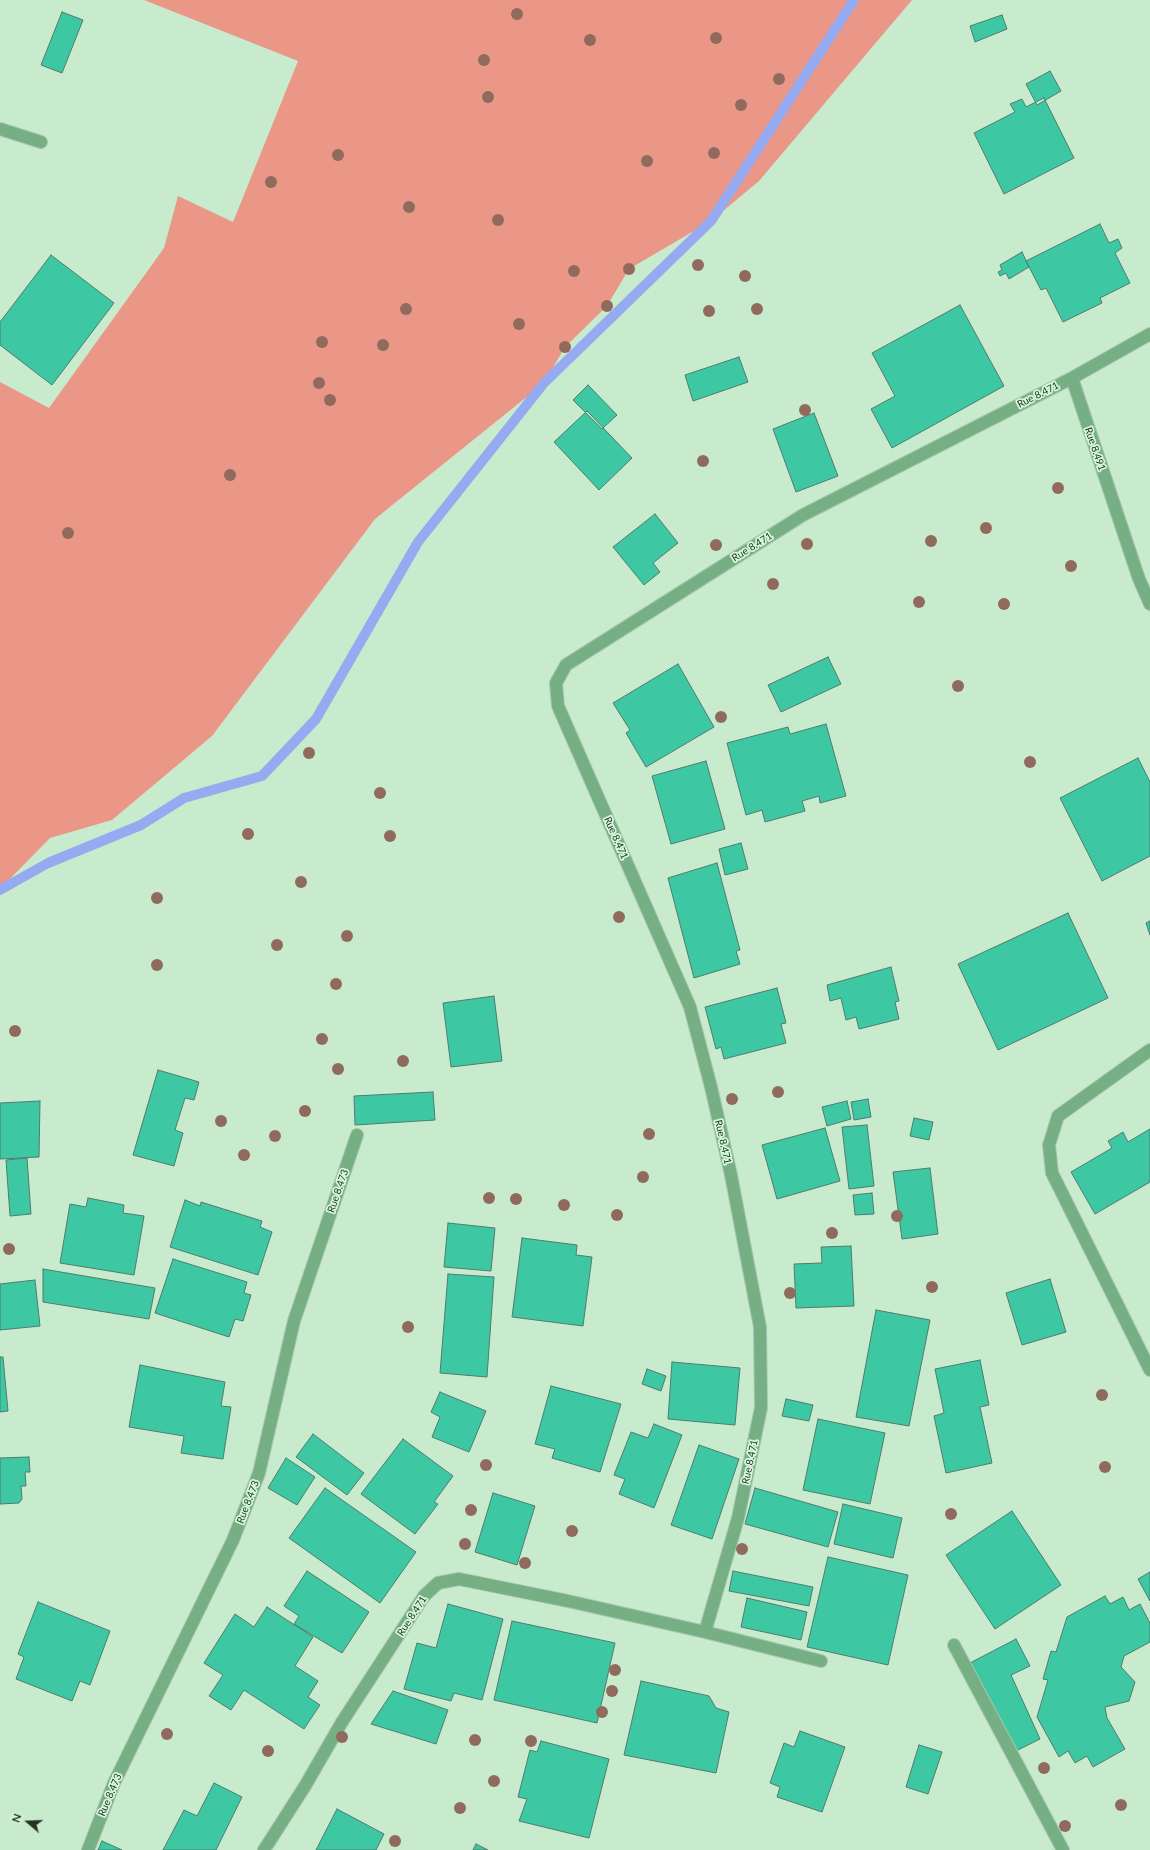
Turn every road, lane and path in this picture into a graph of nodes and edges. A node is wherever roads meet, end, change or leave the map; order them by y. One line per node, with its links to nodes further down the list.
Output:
1 (0, 129): 2 (street)
2 (41, 142)
3 (1150, 334): 4 (street)
4 (1072, 378): 5 (street, Rue 8.491); 9 (street, Rue 8.471)
5 (1150, 604)
6 (1150, 1050): 8 (street)
7 (357, 1135): 12 (street, Rue 8.473)
8 (1150, 1370)
9 (705, 1632): 11 (street); 13 (street, Rue 8.471)
10 (954, 1645): 14 (street)
11 (821, 1661)
12 (88, 1850)
13 (264, 1850)
14 (1064, 1850)

